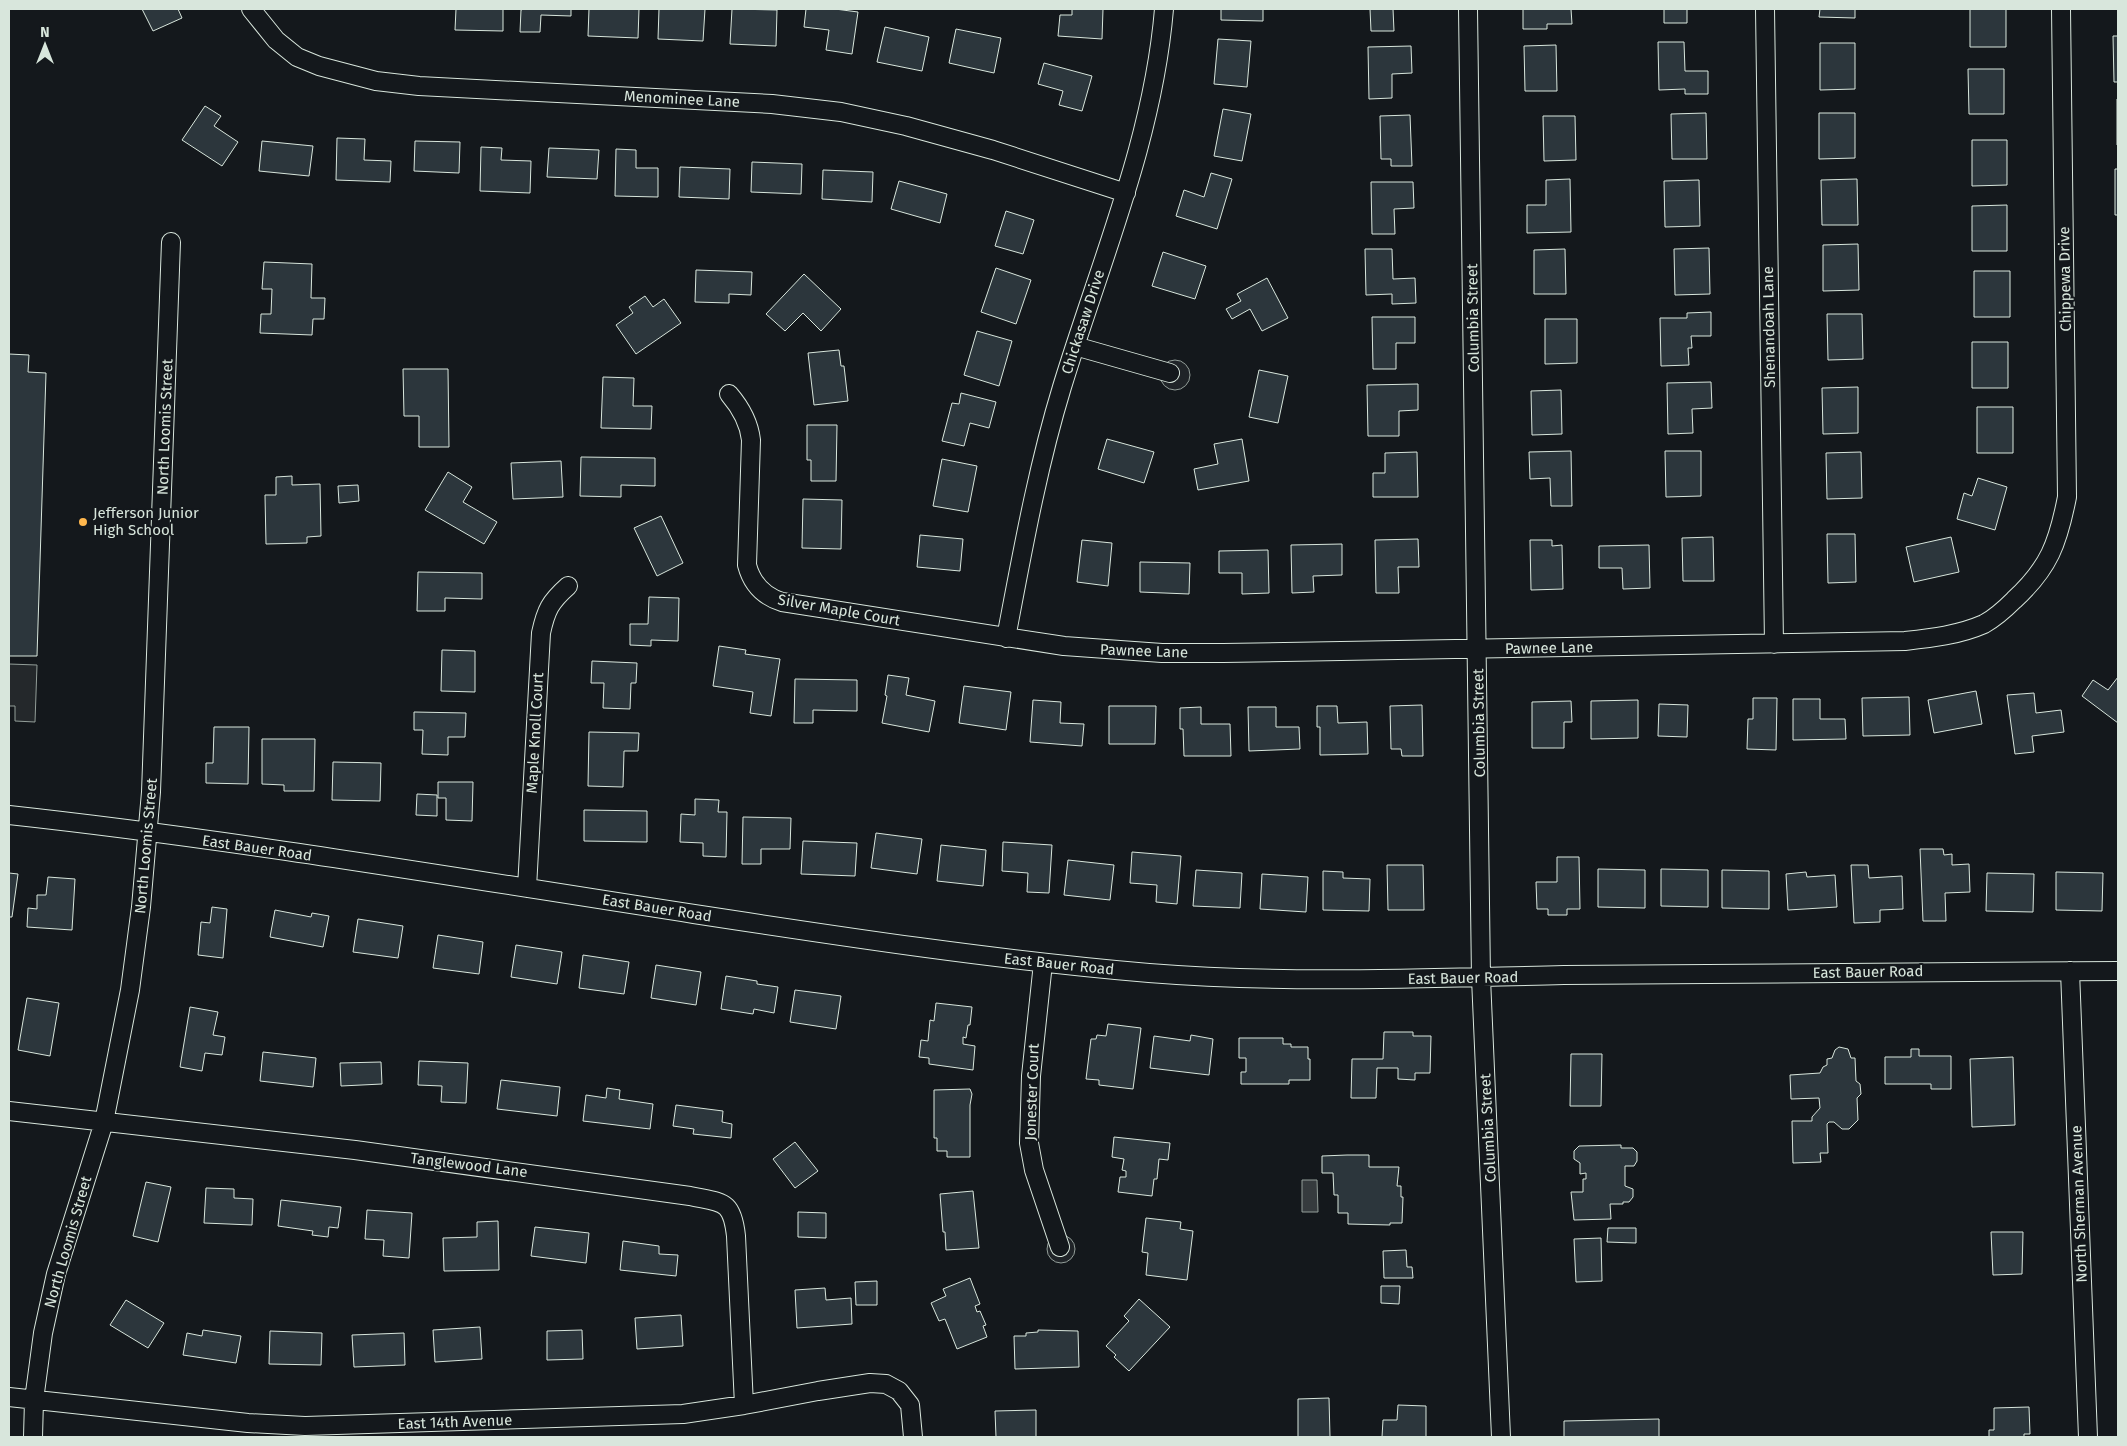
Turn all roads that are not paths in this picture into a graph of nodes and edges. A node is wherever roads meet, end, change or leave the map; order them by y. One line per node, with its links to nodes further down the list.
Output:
1 (251, 9): 6 (street, Menominee Lane)
2 (1164, 9): 6 (street, Chickasaw Drive)
3 (1468, 9): 15 (street, Columbia Street)
4 (1765, 9): 14 (street, Shenandoah Lane)
5 (2061, 9): 11 (street, Chippewa Drive)
6 (1126, 194): 8 (street, Chickasaw Drive)
7 (171, 242): 17 (street, North Loomis Street)
8 (1075, 346): 9 (street); 13 (street, Chickasaw Drive)
9 (1170, 373)
10 (730, 394): 13 (street, Silver Maple Court)
11 (2054, 547): 14 (street, Pawnee Lane)
12 (568, 586): 18 (street, Maple Knoll Court)
13 (1006, 638): 15 (street, Pawnee Lane)
14 (1774, 644): 15 (street, Pawnee Lane)
15 (1478, 649): 22 (street, Columbia Street)
16 (9, 815): 17 (street, East Bauer Road)
17 (148, 832): 18 (street, East Bauer Road); 24 (street, North Loomis Street)
18 (527, 888): 19 (street, East Bauer Road)
19 (1043, 963): 22 (street, East Bauer Road); 25 (street, Jonester Court)
20 (2070, 971): 21 (street, East Bauer Road); 22 (street, East Bauer Road); 32 (street, North Sherman Avenue)
21 (2118, 971)
22 (1481, 978): 31 (street, Columbia Street)
23 (9, 1111): 24 (street, Tanglewood Lane)
24 (104, 1122): 27 (street, North Loomis Street); 28 (street, Tanglewood Lane)
25 (1060, 1247)
26 (9, 1397): 27 (street, East 14th Avenue)
27 (34, 1400): 28 (street, East 14th Avenue); 29 (street, North Loomis Street)
28 (744, 1405): 30 (street, East 14th Avenue)
29 (33, 1437)
30 (913, 1437)
31 (1501, 1437)
32 (2088, 1437)

